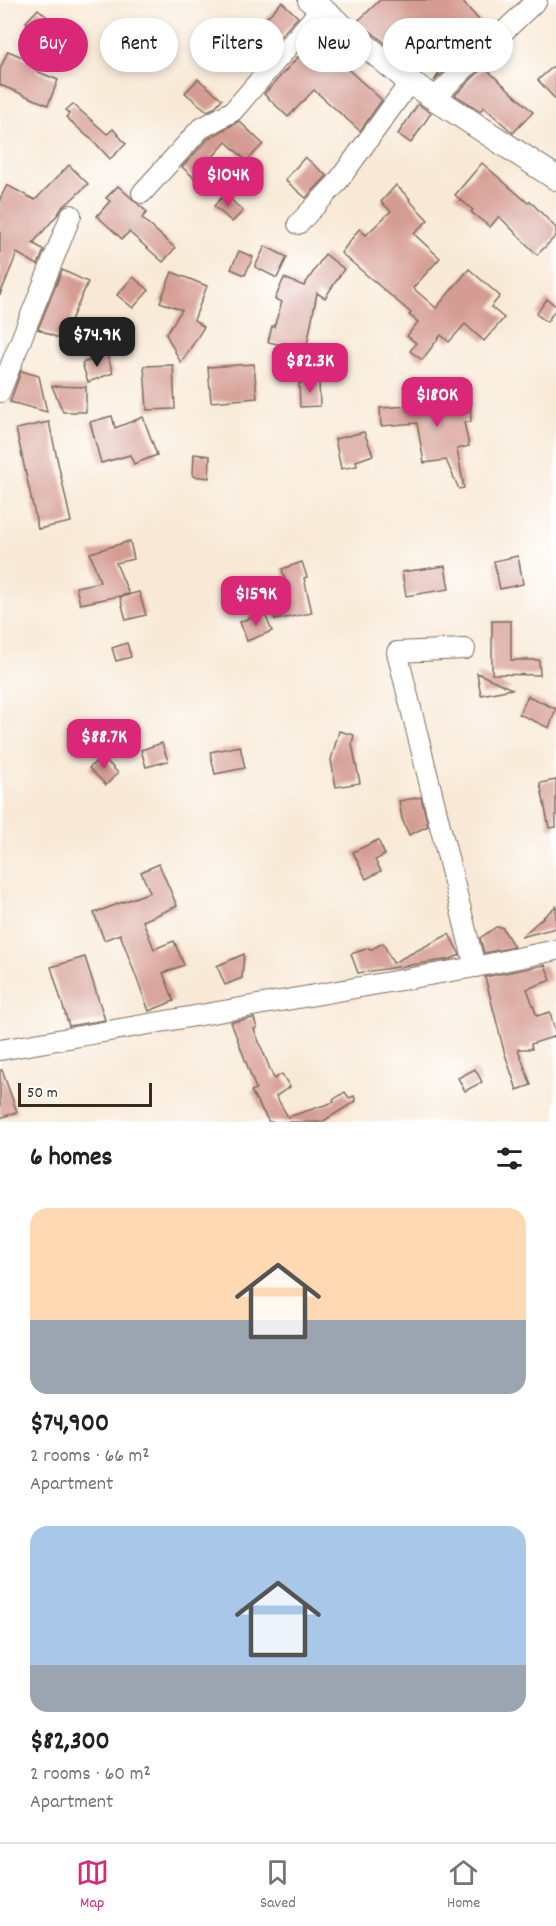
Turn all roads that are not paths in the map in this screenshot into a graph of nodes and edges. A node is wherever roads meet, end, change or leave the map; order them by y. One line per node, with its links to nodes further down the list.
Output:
1 (537, 0): 4 (street)
2 (315, 5): 3 (main road); 6 (street)
3 (410, 82): 4 (main road); 8 (street)
4 (433, 99): 5 (main road)
5 (556, 178)
6 (142, 192)
7 (71, 215): 9 (street)
8 (298, 224)
9 (0, 392)
10 (465, 649): 12 (street)
11 (556, 950): 12 (street)
12 (475, 967): 13 (street)
13 (0, 1050)

